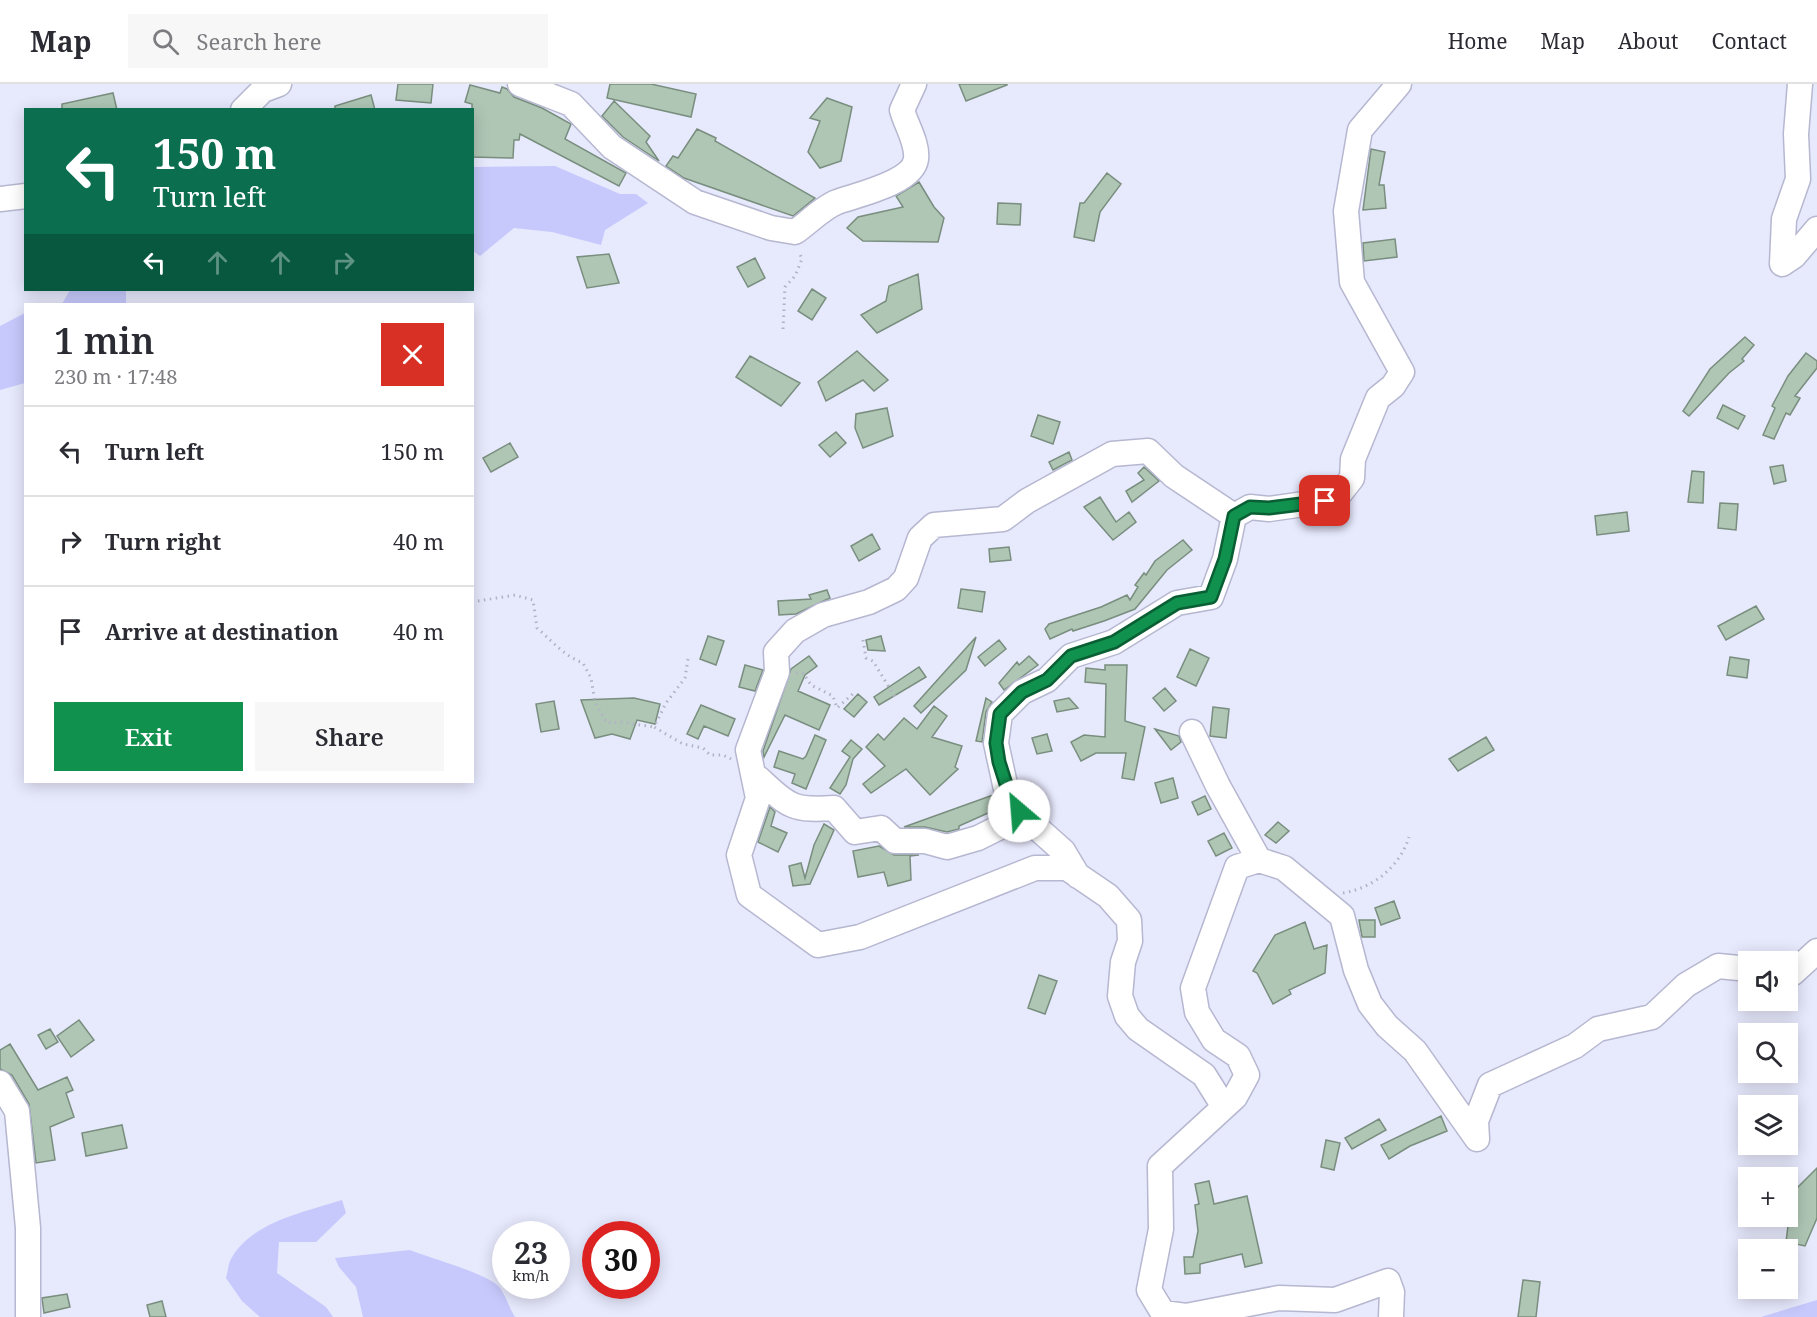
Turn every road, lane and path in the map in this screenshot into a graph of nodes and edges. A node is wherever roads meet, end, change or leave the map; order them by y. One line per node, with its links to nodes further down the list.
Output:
1 (279, 84): 6 (street)
2 (520, 84): 10 (street)
3 (914, 84): 10 (street)
4 (1399, 84): 12 (street)
5 (1800, 84): 9 (street)
6 (245, 108)
7 (24, 196): 8 (street)
8 (0, 199)
9 (1817, 229)
10 (795, 232): 11 (path)
11 (783, 329)
12 (1234, 516): 16 (street); 22 (street)
13 (474, 602): 19 (path)
14 (862, 640): 18 (path)
15 (688, 659): 19 (path)
16 (777, 672): 17 (path); 21 (street)
17 (855, 692)
18 (895, 697)
19 (654, 727): 21 (path)
20 (1192, 732): 24 (street)
21 (755, 773): 22 (street); 25 (street)
22 (1030, 820): 25 (street)
23 (1409, 837): 26 (path)
24 (1259, 860): 26 (street); 31 (street)
25 (1078, 876): 31 (street)
26 (1315, 893): 28 (street)
27 (1817, 951): 29 (street)
28 (1738, 968)
29 (1798, 968)
30 (0, 1083): 32 (street)
31 (1224, 1107): 33 (street)
32 (28, 1317)
33 (1391, 1317)

